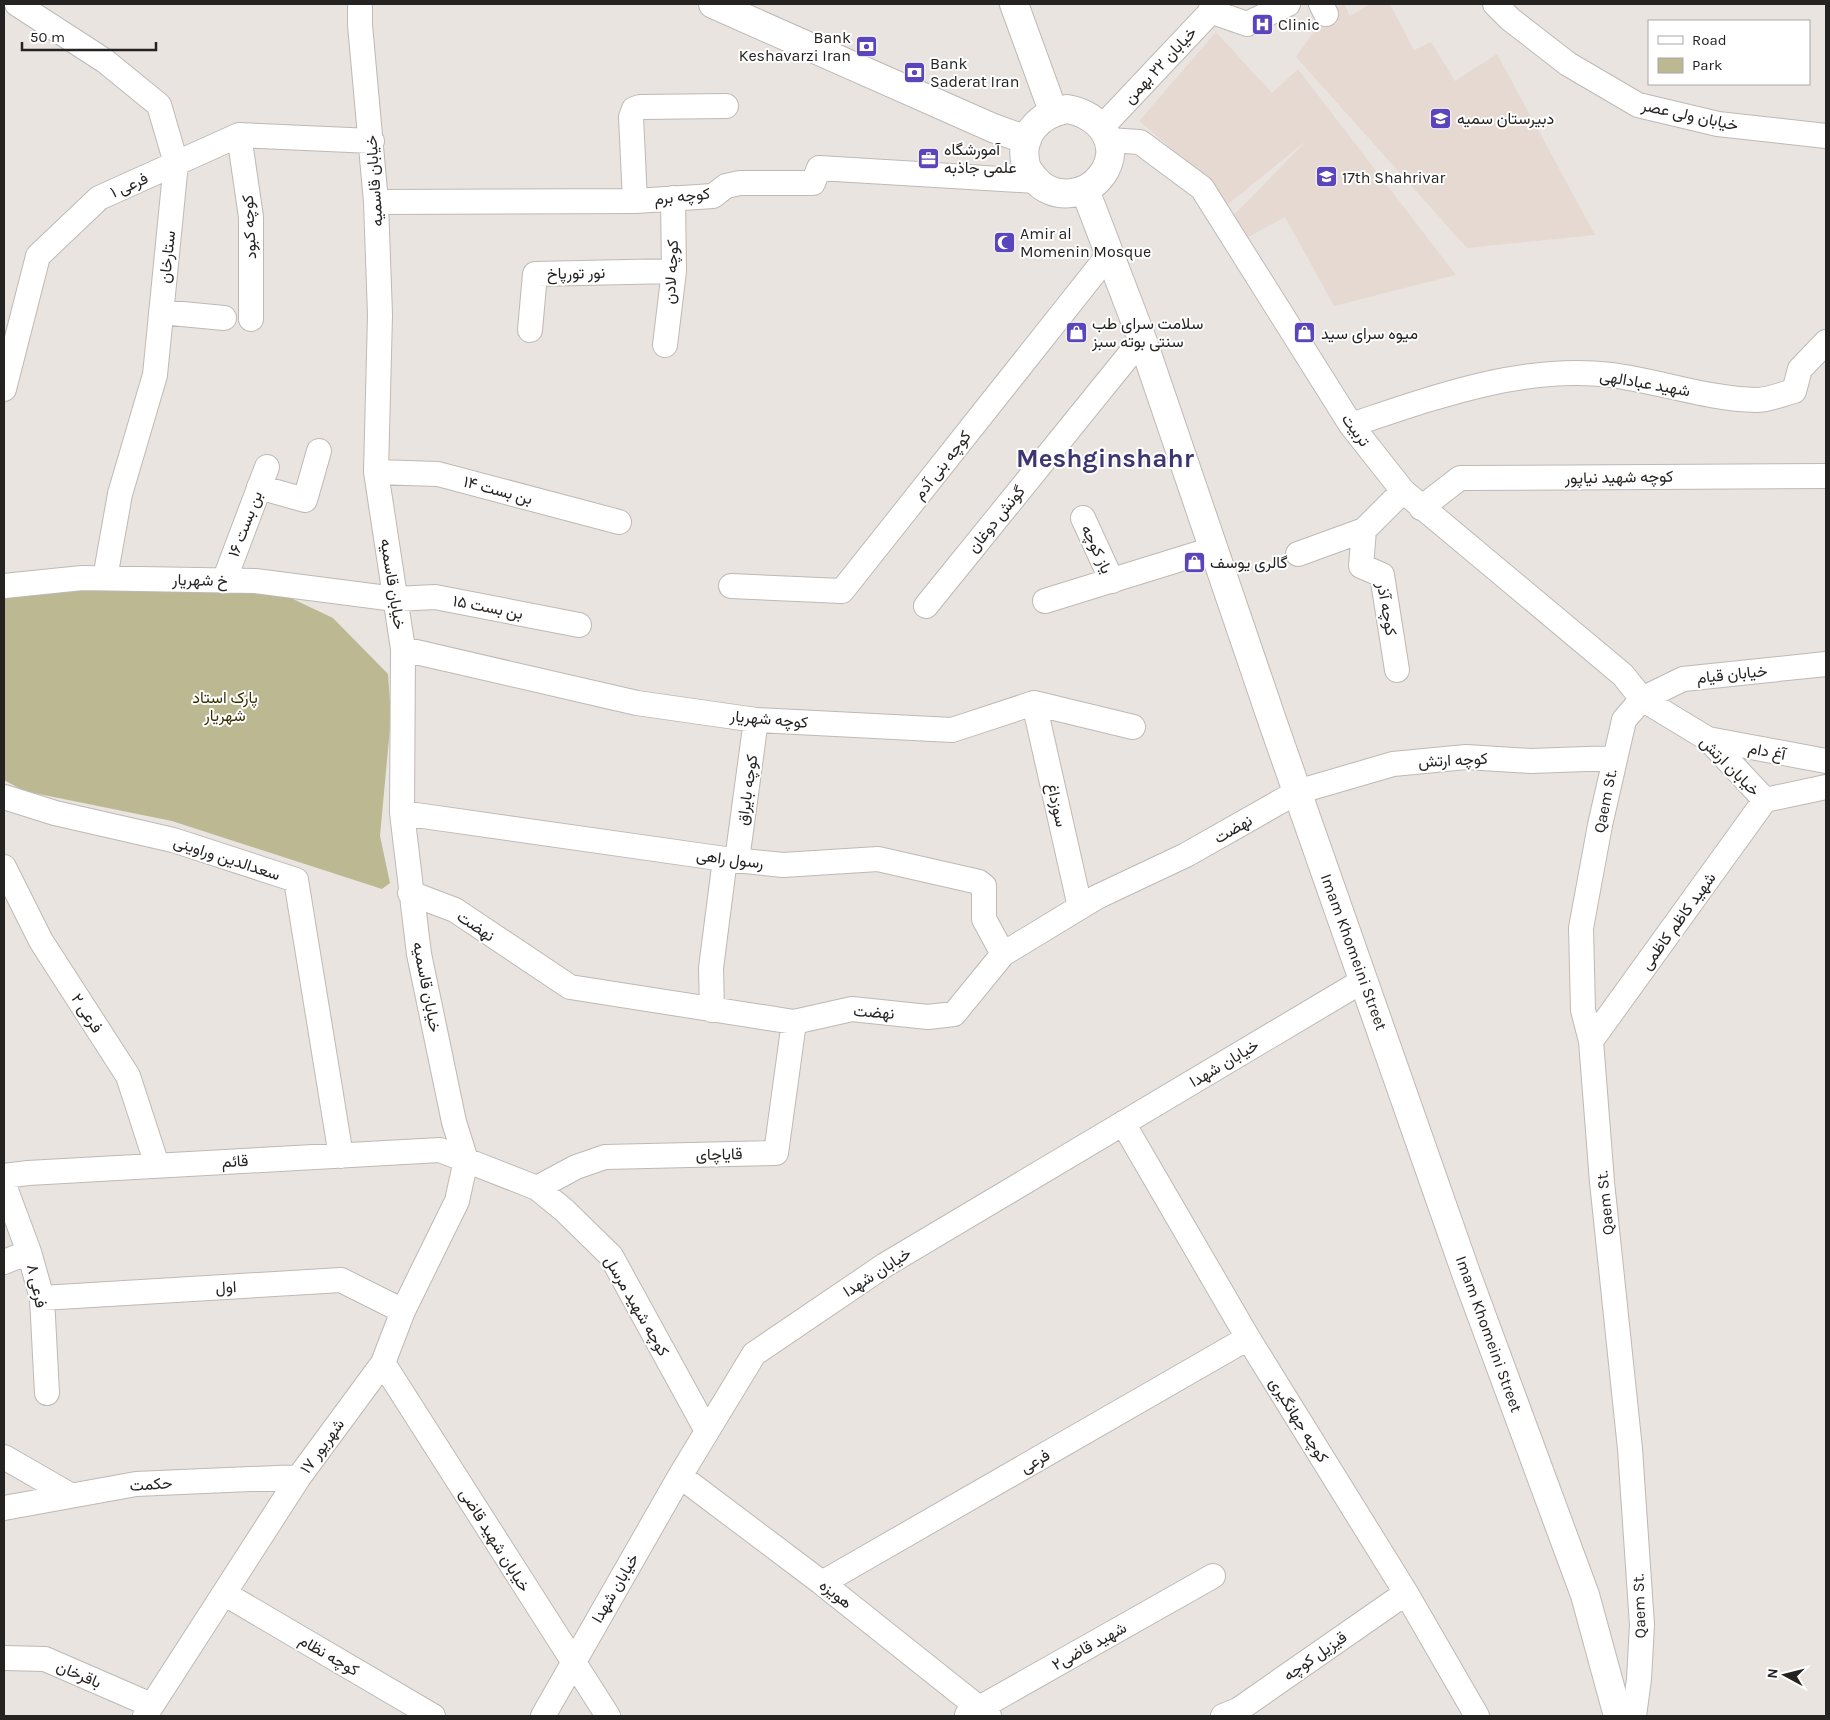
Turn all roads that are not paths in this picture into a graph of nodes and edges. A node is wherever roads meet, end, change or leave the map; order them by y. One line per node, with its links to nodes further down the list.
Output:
1 (17, 4): 15 (street, ستارخان)
2 (360, 4): 14 (street, خیابان قاسمیه)
3 (1014, 4): 9 (main road)
4 (1288, 4): 7 (street)
5 (1495, 4): 12 (street, خیابان ولی عصر)
6 (721, 5): 13 (main road)
7 (1214, 8): 10 (street, خیابان ۲۲ بهمن)
8 (726, 106): 19 (street)
9 (1052, 111): 10 (main road); 13 (main road)
10 (1105, 133): 17 (main road); 31 (street, تربیت)
11 (239, 135): 14 (street, فرعی ۱); 15 (street, فرعی ۱); 25 (street, کوچه کبود)
12 (1826, 136)
13 (1027, 140): 16 (main road)
14 (372, 141): 20 (street, خیابان قاسمیه)
15 (176, 163): 23 (street, ستارخان); 30 (street, فرعی ۱)
16 (1036, 180): 17 (main road); 18 (street, کوچه برم)
17 (1085, 190): 21 (main road, Imam Khomeini Street)
18 (673, 198): 19 (street, کوچه برم); 22 (street, کوچه لادن)
19 (635, 201): 20 (street, کوچه برم)
20 (376, 202): 33 (street, خیابان قاسمیه)
21 (1110, 253): 27 (main road, Imam Khomeini Street); 46 (street, کوچه بنی آدم)
22 (674, 270): 26 (street, نور تورپاخ); 29 (street, کوچه لادن)
23 (161, 312): 24 (street); 42 (street, ستارخان)
24 (224, 318)
25 (251, 320)
26 (530, 330)
27 (1142, 339): 40 (main road, Imam Khomeini Street); 49 (street, گونش دوغان)
28 (1826, 342): 31 (street, شهید عبادالهی)
29 (665, 345)
30 (4, 389)
31 (1351, 425): 35 (street, تربیت)
32 (319, 451): 43 (street, بن بست ۱۶)
33 (376, 472): 38 (street, بن بست ۱۴); 47 (street, خیابان قاسمیه)
34 (1826, 476): 36 (street, کوچه شهید نیاپور)
35 (1402, 491): 36 (street, تربیت); 39 (street)
36 (1421, 508): 54 (street, تربیت)
37 (1083, 518): 44 (street, یاز کوچه)
38 (619, 522)
39 (1364, 530): 41 (street); 53 (street, کوچه آذر)
40 (1214, 550): 44 (street); 62 (main road, Imam Khomeini Street)
41 (1298, 554)
42 (105, 578): 43 (street, خ شهریار); 45 (street, خ شهریار)
43 (224, 580): 47 (street, خ شهریار)
44 (1112, 580): 48 (street)
45 (4, 586)
46 (731, 586)
47 (395, 599): 50 (street, بن بست ۱۵); 51 (street, خیابان قاسمیه)
48 (1045, 601)
49 (926, 606)
50 (579, 625)
51 (404, 649): 56 (street, کوچه شهریار); 65 (street, خیابان قاسمیه)
52 (1826, 664): 54 (street, خیابان قیام)
53 (1397, 670)
54 (1642, 699): 58 (street, خیابان ارتش); 59 (street, Qaem St.)
55 (1034, 703): 56 (street, کوچه شهریار); 57 (street); 69 (street, سوزداغ)
56 (756, 720): 66 (street, کوچه بایراق)
57 (1133, 728)
58 (1708, 739): 60 (street, آغ دام); 64 (street, خیابان ارتش)
59 (1614, 758): 62 (street, کوچه ارتش); 74 (street, Qaem St.)
60 (1826, 761)
61 (1826, 787): 64 (street, خیابان ارتش)
62 (1297, 792): 69 (street, نهضت); 71 (main road, Imam Khomeini Street)
63 (4, 797): 76 (street, سعدالدین وراوینی)
64 (1765, 800): 74 (street, شهید کاظم کاظمی)
65 (402, 814): 66 (street, رسول راهی); 68 (street, خیابان قاسمیه)
66 (731, 860): 70 (street, رسول راهی); 72 (street, کوچه بایراق)
67 (4, 867): 78 (street, فرعی ۲)
68 (410, 894): 72 (street, نهضت); 77 (street, خیابان قاسمیه)
69 (1080, 907): 70 (street, نهضت)
70 (1003, 954): 73 (street, نهضت)
71 (1364, 980): 75 (street, خیابان شهدا); 109 (main road, Imam Khomeini Street)
72 (712, 1010): 73 (street, نهضت)
73 (794, 1022): 81 (street, قایاچای)
74 (1591, 1041): 110 (street, Qaem St.)
75 (1123, 1122): 86 (street, کوچه جهانگیری); 89 (street, خیابان شهدا)
76 (341, 1156): 77 (street, قائم); 78 (street, قائم)
77 (466, 1160): 81 (street, کوچه شهید مرسل); 85 (street, ۱۷ شهریور)
78 (157, 1165): 79 (street, قائم)
79 (4, 1176)
80 (4, 1185): 82 (street, فرعی ۸)
81 (537, 1188): 89 (street, کوچه شهید مرسل)
82 (29, 1252): 83 (street); 84 (street, فرعی ۸)
83 (4, 1262)
84 (42, 1298): 85 (street, اول); 88 (street, فرعی ۸)
85 (403, 1311): 87 (street, ۱۷ شهریور)
86 (1248, 1338): 96 (street, فرعی); 97 (street, کوچه جهانگیری)
87 (383, 1363): 92 (street, ۱۷ شهریور); 100 (street, خیابان شهید قاضی)
88 (46, 1393)
89 (707, 1431): 91 (street, خیابان شهدا)
90 (4, 1457): 93 (street)
91 (680, 1476): 96 (street, هویزه); 100 (street, خیابان شهدا)
92 (299, 1477): 93 (street, حکمت); 98 (street, ۱۷ شهریور)
93 (70, 1495): 94 (street, حکمت)
94 (4, 1508)
95 (1214, 1576): 102 (street, شهید قاضی۲)
96 (822, 1583): 102 (street, هویزه)
97 (1406, 1593): 107 (street, قیزیل کوچه); 108 (street, کوچه جهانگیری)
98 (225, 1594): 101 (street, ۱۷ شهریور); 103 (street, کوچه نظام)
99 (4, 1658): 101 (street, باقرخان)
100 (567, 1671): 104 (street, خیابان شهدا); 105 (street); 106 (street, خیابان شهید قاضی)
101 (148, 1710)
102 (977, 1714)
103 (433, 1716)
104 (543, 1716)
105 (561, 1716)
106 (608, 1716)
107 (1222, 1716)
108 (1477, 1716)
109 (1618, 1716)
110 (1634, 1716)

